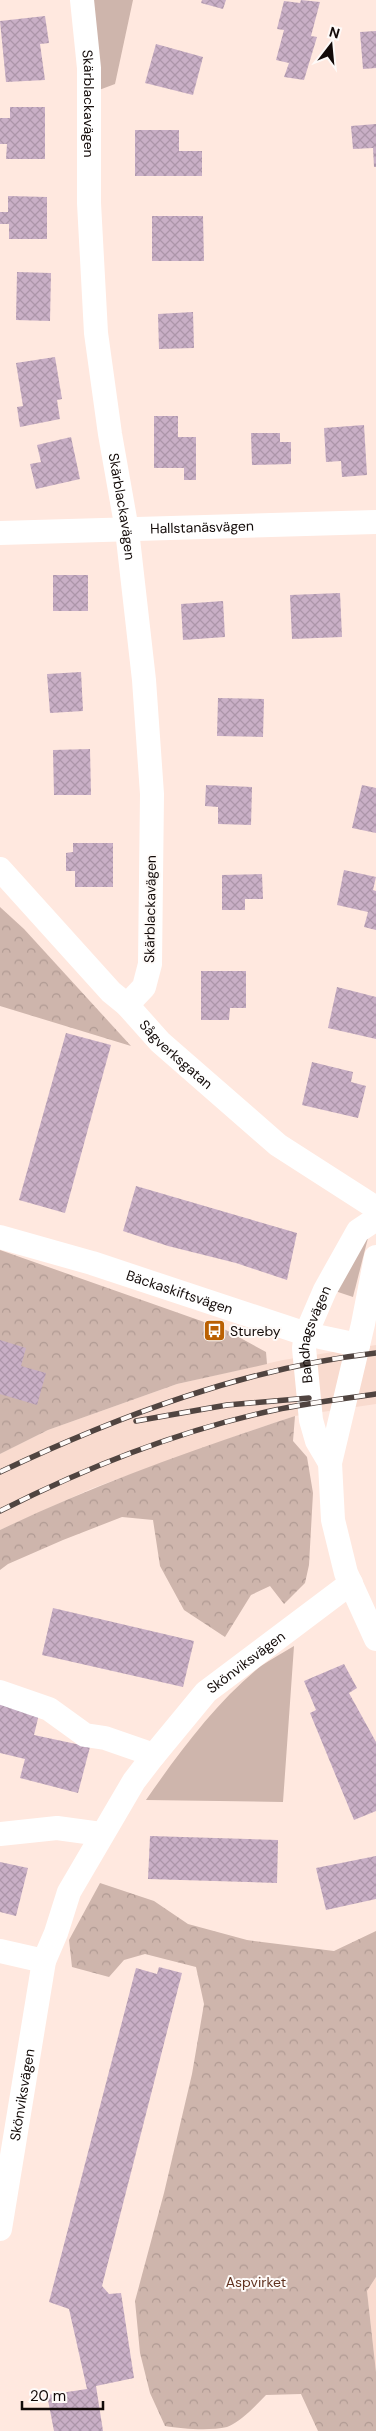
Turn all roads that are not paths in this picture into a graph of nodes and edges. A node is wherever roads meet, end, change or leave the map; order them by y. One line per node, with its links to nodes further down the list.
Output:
1 (82, 0): 3 (street, Skärblackavägen)
2 (376, 522): 3 (street, Hallstanäsvägen)
3 (127, 530): 4 (street, Hallstanäsvägen); 6 (street, Skärblackavägen)
4 (0, 533)
5 (1, 866): 6 (street, Sågverksgatan)
6 (127, 1005): 7 (street, Sågverksgatan)
7 (376, 1208)
8 (376, 1219): 11 (street, Bandhagsvägen)
9 (0, 1237): 11 (street, Bäckaskiftsvägen)
10 (376, 1257): 12 (street, Bandhagsvägen)
11 (306, 1334): 12 (street, Bäckaskiftsvägen); 13 (street, Bandhagsvägen)
12 (358, 1345): 13 (street, Bandhagsvägen)
13 (330, 1463): 14 (street, Bandhagsvägen)
14 (351, 1584): 15 (street, Bandhagsvägen); 17 (street, Skönviksvägen)
15 (376, 1639)
16 (0, 1692): 17 (street)
17 (154, 1755): 19 (street, Skönviksvägen)
18 (0, 1834): 19 (street)
19 (101, 1834): 21 (street, Skönviksvägen)
20 (0, 1951): 21 (street)
21 (44, 1961): 22 (street, Skönviksvägen)
22 (0, 2229)

